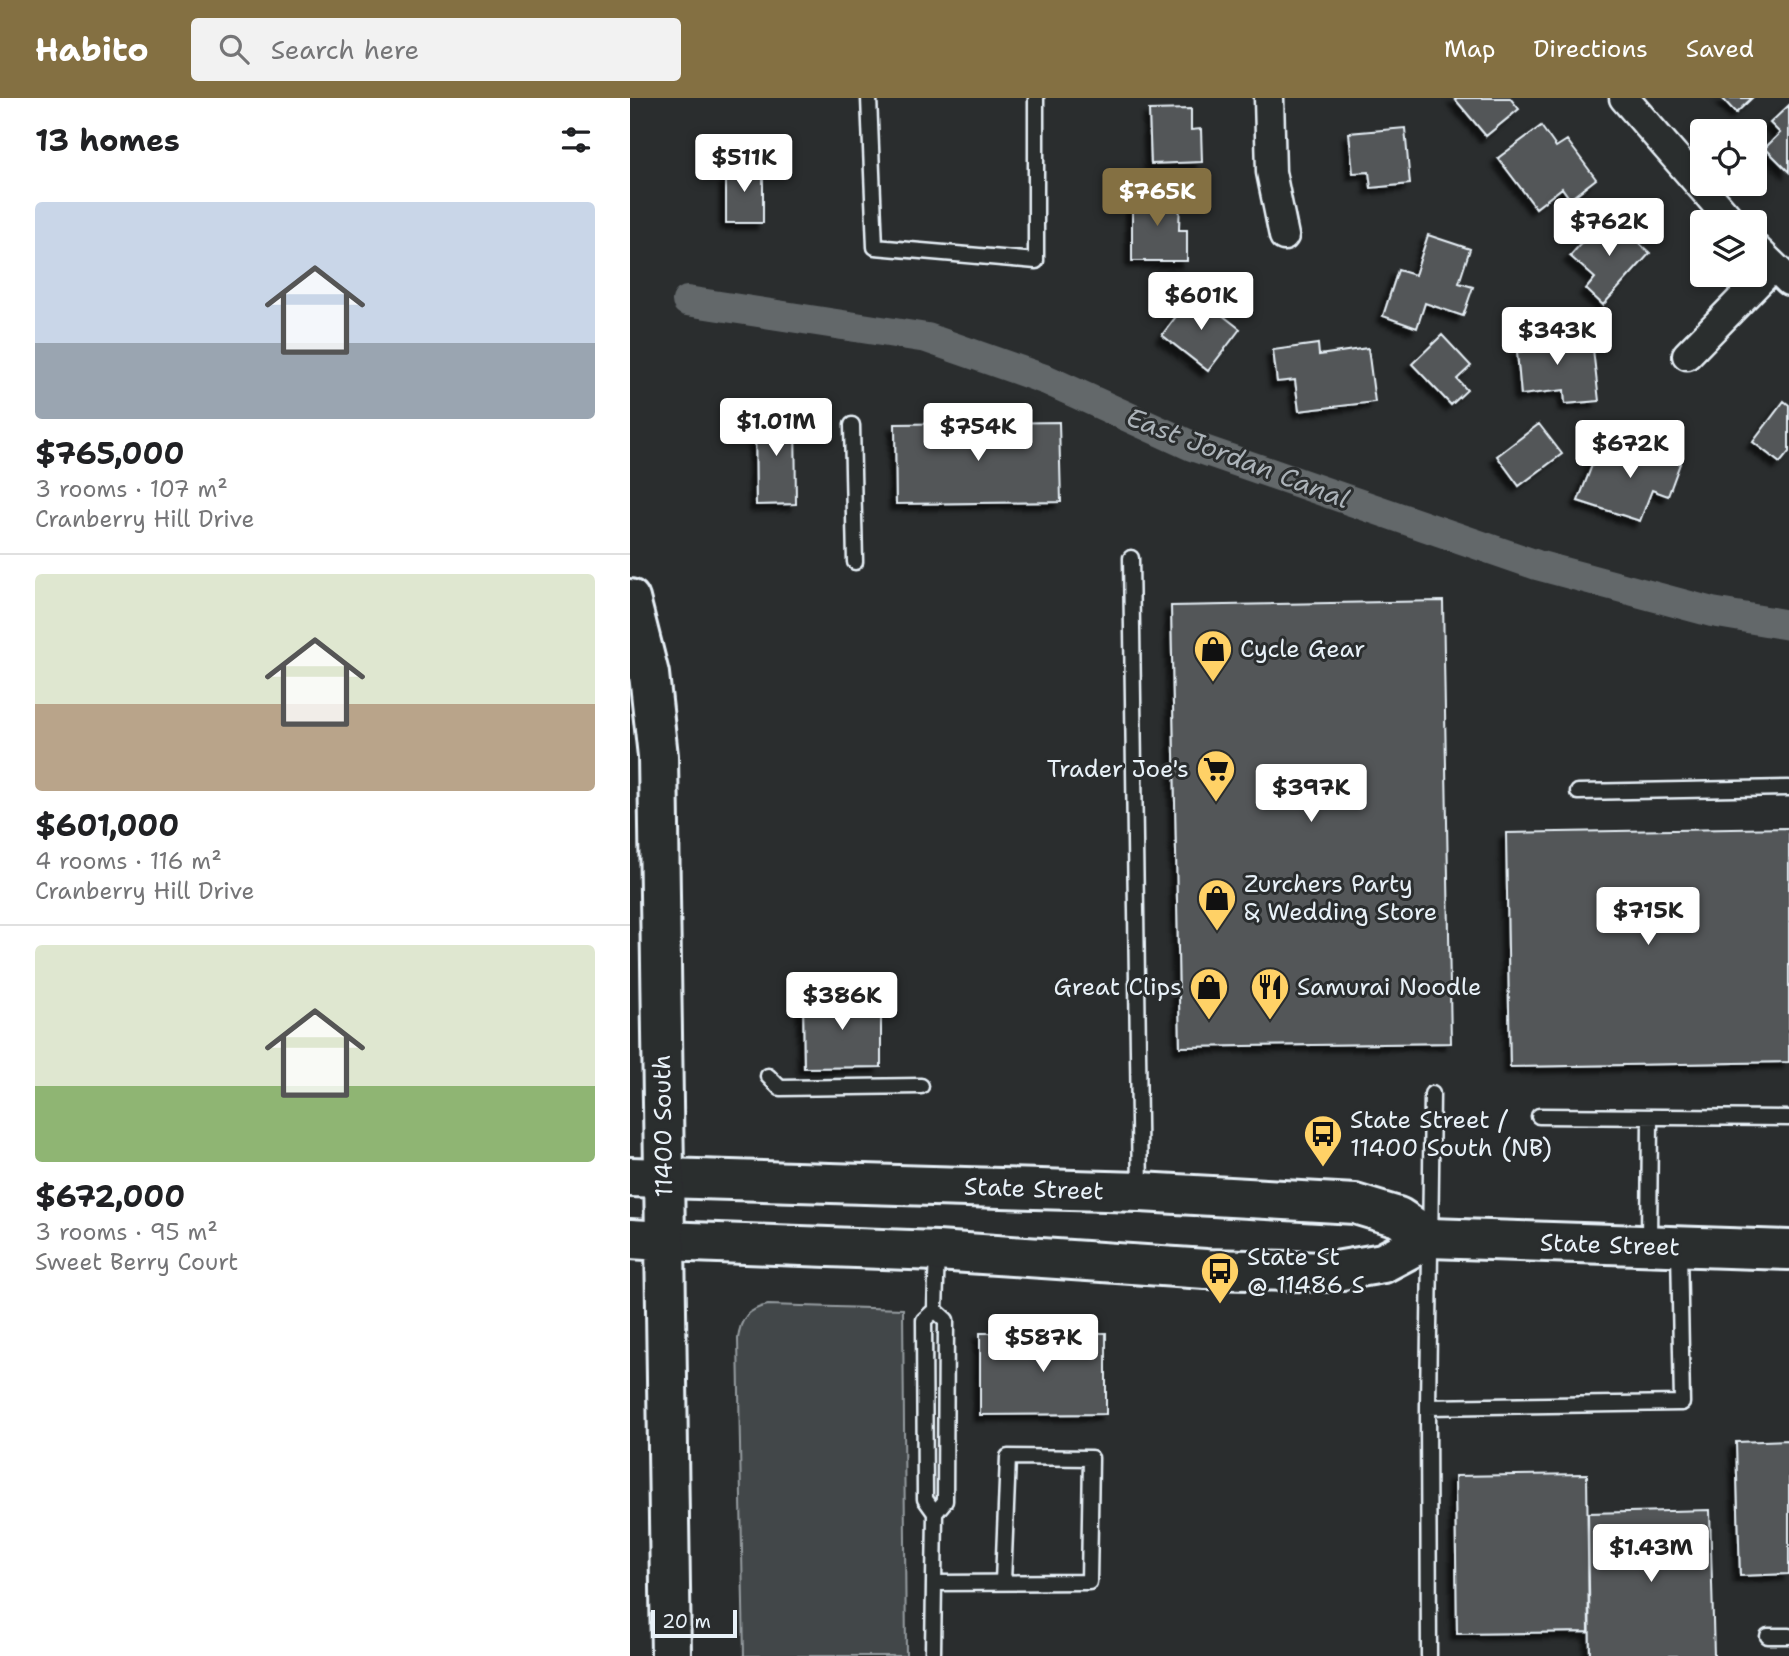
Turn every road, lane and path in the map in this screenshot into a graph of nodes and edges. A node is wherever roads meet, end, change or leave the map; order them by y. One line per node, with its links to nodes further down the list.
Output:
1 (869, 98): 2 (lane)
2 (1035, 98)
3 (1269, 98): 6 (street)
4 (1624, 98): 5 (street)
5 (1722, 210)
6 (1284, 236)
7 (1773, 265): 8 (street)
8 (1687, 355)
9 (852, 425): 11 (lane)
10 (1131, 558): 22 (lane)
11 (855, 562)
12 (630, 599): 21 (main road, 11400 South)
13 (1789, 788): 14 (lane)
14 (1578, 792)
15 (768, 1076): 16 (lane)
16 (921, 1086)
17 (1432, 1094): 23 (lane)
18 (1539, 1116): 19 (lane)
19 (1650, 1118): 20 (lane); 25 (lane)
20 (1789, 1118)
21 (647, 1178): 22 (main road, State Street); 24 (main road, 11400 South)
22 (1140, 1192): 23 (main road, State Street)
23 (1430, 1238): 25 (main road, State Street); 27 (main road); 29 (lane)
24 (647, 1240): 27 (main road); 36 (main road, 11400 South)
25 (1664, 1247): 26 (main road, State Street); 29 (lane)
26 (1789, 1250)
27 (937, 1251): 28 (lane)
28 (935, 1310): 30 (lane); 30 (lane)
29 (1428, 1407): 37 (lane)
30 (935, 1513): 32 (lane)
31 (1003, 1582): 31 (lane); 32 (lane)
32 (935, 1583): 35 (lane)
33 (1768, 1636): 34 (lane)
34 (1789, 1636)
35 (933, 1652)
36 (671, 1656)
37 (1429, 1656)

